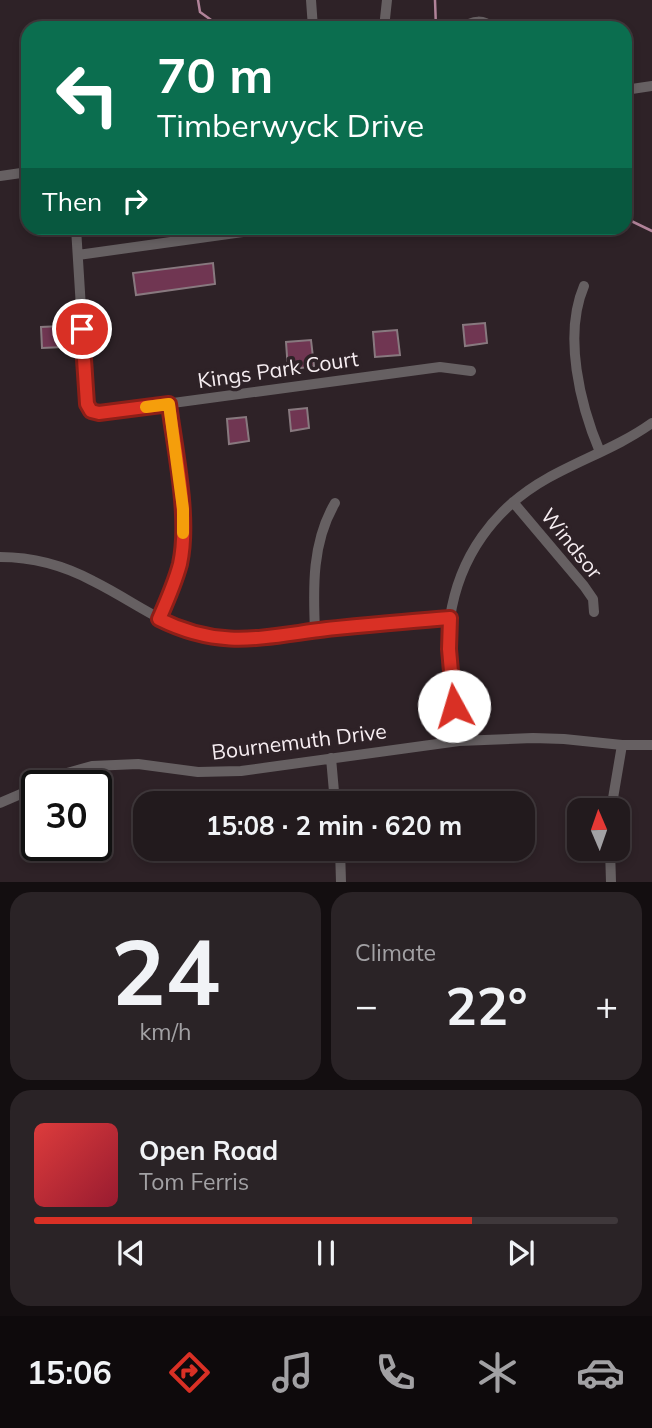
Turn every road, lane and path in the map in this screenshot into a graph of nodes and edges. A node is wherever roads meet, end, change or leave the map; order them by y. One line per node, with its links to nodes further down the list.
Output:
1 (311, 0): 3 (street)
2 (387, 0): 4 (street)
3 (312, 21)
4 (385, 21)
5 (652, 86): 6 (street)
6 (632, 89)
7 (21, 173): 8 (street)
8 (0, 176)
9 (77, 235): 11 (street)
10 (221, 235): 11 (street)
11 (78, 255): 14 (street, Kings Park Court)
12 (584, 286): 16 (street)
13 (471, 371): 14 (street, Kings Park Court)
14 (169, 404): 22 (street)
15 (652, 423): 16 (street)
16 (600, 452): 17 (street)
17 (513, 502): 20 (street, Windsor); 21 (street)
18 (335, 503): 23 (street)
19 (0, 557): 22 (street)
20 (594, 612)
21 (450, 618): 23 (street); 24 (street)
22 (159, 619): 23 (street)
23 (316, 631)
24 (459, 741): 25 (street, Bournemuth Drive); 27 (street, Bournemuth Drive)
25 (622, 745): 26 (street, Bournemuth Drive); 31 (street)
26 (652, 745)
27 (331, 758): 28 (street, Bournemuth Drive); 29 (street)
28 (78, 770)
29 (334, 791)
30 (21, 794): 32 (street, Bournemuth Drive)
31 (613, 798)
32 (0, 803)
33 (340, 861): 35 (street)
34 (610, 861): 36 (street)
35 (341, 882)
36 (611, 882)

